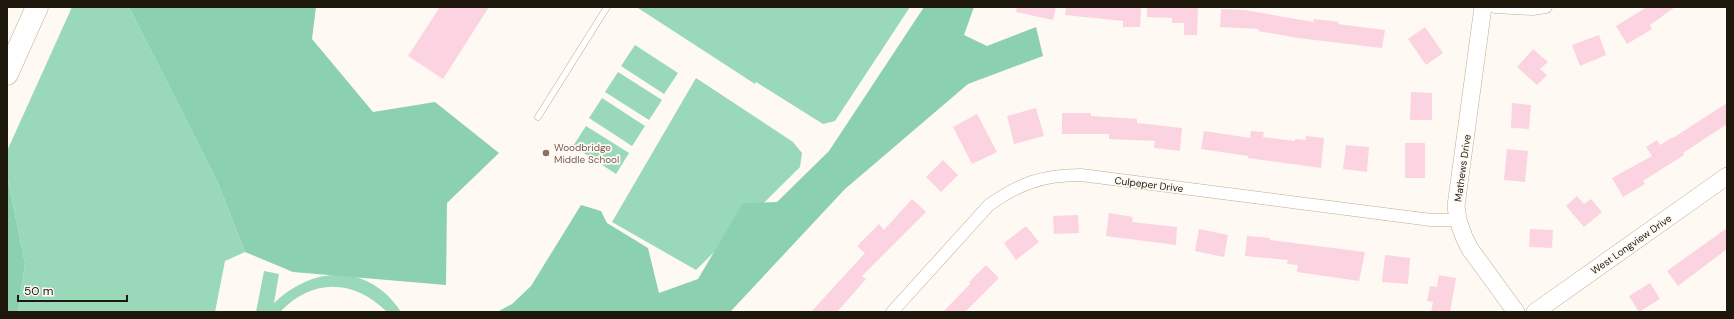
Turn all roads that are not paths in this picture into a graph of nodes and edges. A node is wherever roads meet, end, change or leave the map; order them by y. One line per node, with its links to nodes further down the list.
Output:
1 (37, 7): 6 (highway)
2 (606, 7): 7 (lane)
3 (1483, 7): 9 (street, Mathews Drive)
4 (1495, 7): 5 (street)
5 (1546, 7)
6 (7, 74)
7 (538, 117)
8 (1727, 176): 12 (street, West Longview Drive)
9 (1458, 220): 10 (street, Culpeper Drive); 11 (street, Mathews Drive)
10 (892, 312)
11 (1516, 312)
12 (1535, 312)

